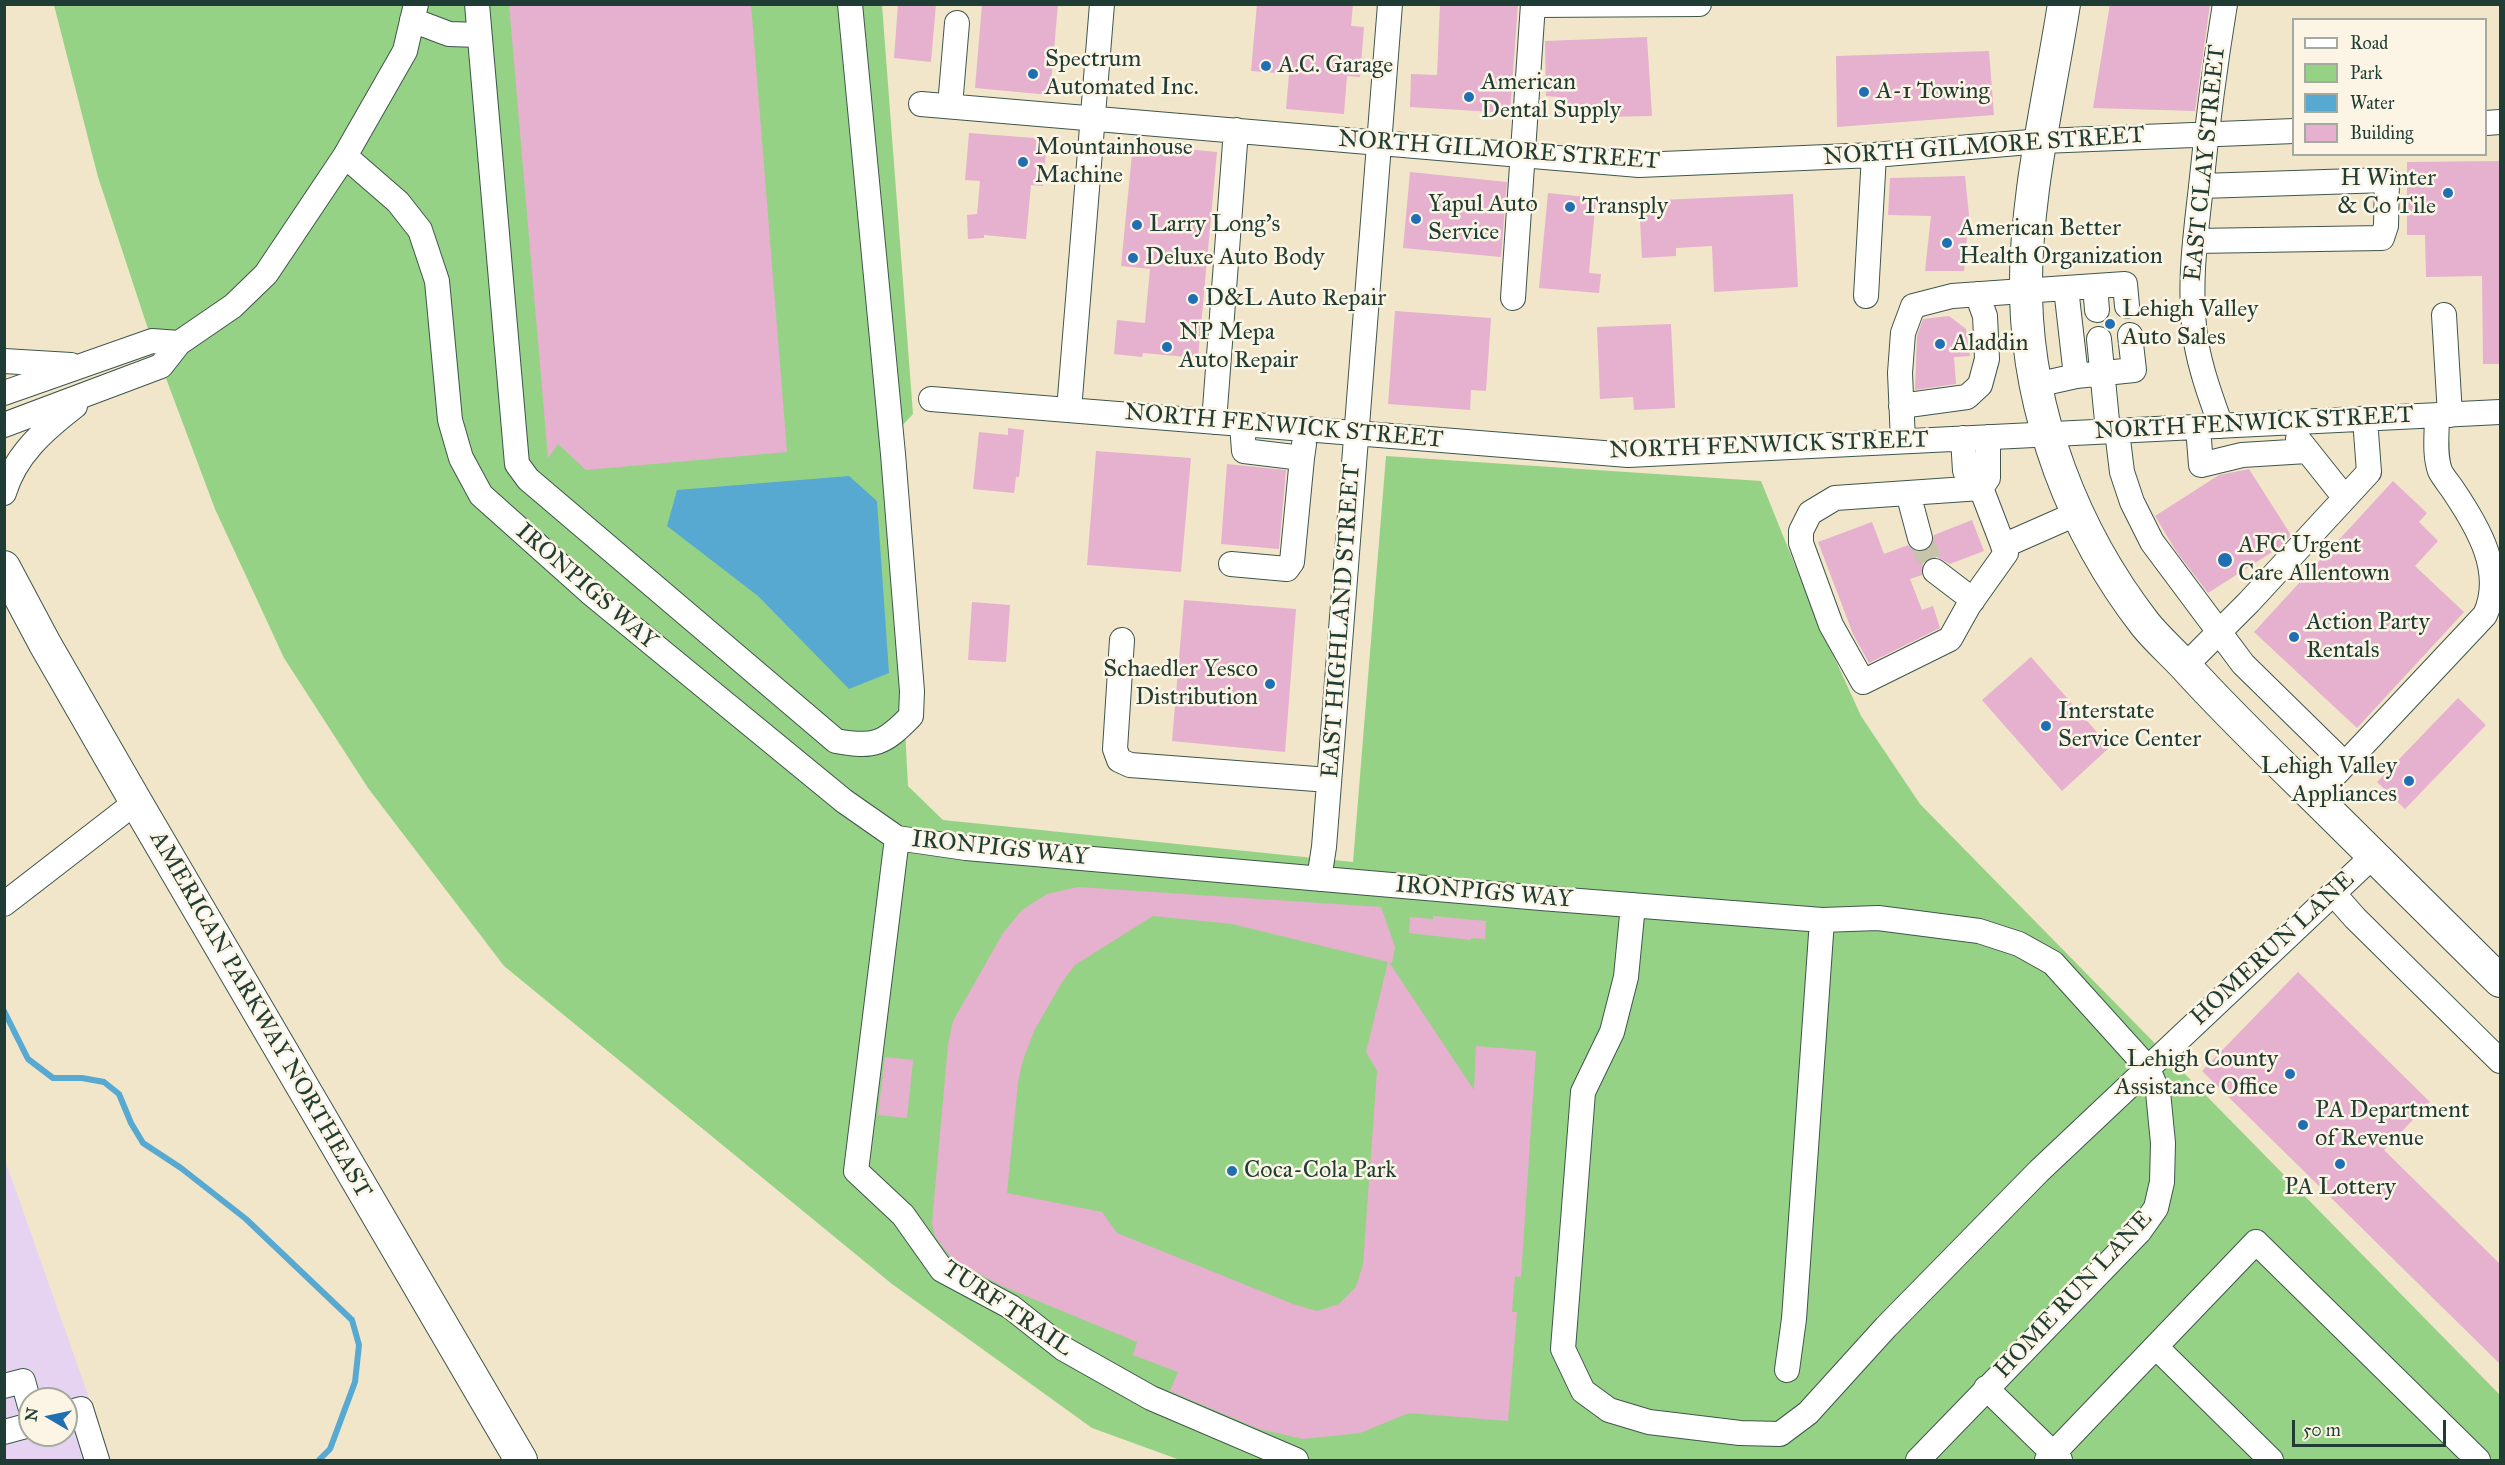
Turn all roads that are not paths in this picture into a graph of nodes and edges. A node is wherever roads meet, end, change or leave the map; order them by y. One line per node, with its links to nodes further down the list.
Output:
1 (477, 4): 11 (street)
2 (849, 4): 11 (street)
3 (1102, 4): 14 (street)
4 (1390, 4): 19 (street, EAST HIGHLAND STREET)
5 (1699, 4): 7 (street)
6 (2225, 4): 17 (street, EAST CLAY STREET)
7 (1533, 5): 22 (street)
8 (2057, 7): 18 (main road)
9 (414, 12): 11 (street); 21 (street)
10 (957, 23): 13 (street)
11 (480, 35)
12 (921, 104): 13 (street, NORTH GILMORE STREET)
13 (950, 106): 14 (street, NORTH GILMORE STREET)
14 (1093, 118): 15 (street, NORTH GILMORE STREET); 44 (street)
15 (1236, 130): 19 (street, NORTH GILMORE STREET); 48 (street)
16 (2292, 131): 17 (street, NORTH GILMORE STREET)
17 (2206, 135): 18 (street, NORTH GILMORE STREET); 23 (street, EAST CLAY STREET)
18 (2042, 141): 20 (street, NORTH GILMORE STREET); 26 (main road)
19 (1378, 143): 22 (street, NORTH GILMORE STREET); 55 (street, EAST HIGHLAND STREET)
20 (1874, 155): 22 (street, NORTH GILMORE STREET); 28 (street)
21 (345, 156): 34 (street); 80 (street, IRONPIGS WAY)
22 (1524, 156): 29 (street)
23 (2200, 186): 24 (street, EAST CLAY STREET); 24 (street)
24 (2195, 241): 52 (street, EAST CLAY STREET)
25 (2066, 288): 26 (street); 30 (street); 38 (street)
26 (2027, 289): 27 (street); 39 (main road)
27 (1977, 294): 43 (street); 43 (street)
28 (1866, 296)
29 (1513, 298)
30 (2127, 306)
31 (2444, 315): 46 (street)
32 (2130, 335): 37 (street)
33 (2100, 339): 37 (street)
34 (179, 342): 36 (street); 41 (street)
35 (4, 361): 36 (street)
36 (83, 365): 40 (street)
37 (2102, 373): 38 (street); 54 (street)
38 (2076, 376): 39 (street)
39 (2036, 385): 56 (main road)
40 (4, 393)
41 (90, 395): 51 (street); 64 (street)
42 (931, 399): 44 (street, NORTH FENWICK STREET)
43 (1901, 406): 59 (street)
44 (1069, 410): 48 (street, NORTH FENWICK STREET)
45 (2500, 412): 46 (street, NORTH FENWICK STREET)
46 (2443, 415): 47 (street, NORTH FENWICK STREET); 76 (street)
47 (2365, 419): 49 (street, NORTH FENWICK STREET); 65 (street)
48 (1214, 422): 50 (street, NORTH FENWICK STREET)
49 (2292, 422): 52 (street, NORTH FENWICK STREET); 60 (street)
50 (1242, 424): 53 (street, NORTH FENWICK STREET); 61 (street)
51 (4, 425)
52 (2210, 426): 54 (street, NORTH FENWICK STREET); 60 (street, EAST CLAY STREET)
53 (1306, 429): 55 (street, NORTH FENWICK STREET); 61 (street)
54 (2112, 431): 56 (street, NORTH FENWICK STREET); 73 (street)
55 (1356, 433): 59 (street, NORTH FENWICK STREET); 77 (street, EAST HIGHLAND STREET)
56 (2047, 434): 57 (street, NORTH FENWICK STREET); 66 (main road)
57 (1988, 437): 58 (street, NORTH FENWICK STREET); 62 (street)
58 (1963, 438): 59 (street, NORTH FENWICK STREET); 62 (street)
59 (1902, 441)
60 (2307, 451): 65 (street)
61 (1302, 458): 69 (street)
62 (1981, 488): 63 (street); 68 (street)
63 (1908, 493): 67 (street); 72 (street)
64 (4, 494)
65 (2345, 498): 73 (street)
66 (2078, 513): 68 (street); 75 (main road)
67 (1920, 538)
68 (2003, 546): 72 (street)
69 (1231, 564)
70 (5, 566): 79 (main road, AMERICAN PARKWAY NORTHEAST)
71 (1935, 571): 72 (street)
72 (1973, 600)
73 (2221, 631): 75 (street); 76 (street)
74 (1122, 640): 77 (street)
75 (2185, 666): 78 (main road)
76 (2344, 763): 78 (street)
77 (1329, 780): 82 (street, EAST HIGHLAND STREET)
78 (2314, 797): 81 (main road)
79 (136, 802): 84 (street); 98 (main road, AMERICAN PARKWAY NORTHEAST)
80 (897, 838): 82 (street, IRONPIGS WAY); 99 (street, TURF TRAIL)
81 (2374, 855): 83 (street, HOMERUN LANE); 87 (main road)
82 (1319, 879): 85 (street, IRONPIGS WAY)
83 (2333, 893): 88 (street); 89 (street, HOMERUN LANE)
84 (4, 904)
85 (1633, 905): 86 (street, IRONPIGS WAY); 89 (street, HOMERUN LANE)
86 (1822, 920): 89 (street, IRONPIGS WAY); 91 (street)
87 (2500, 981)
88 (2500, 1061)
89 (2147, 1067): 94 (street, HOME RUN LANE)
90 (2156, 1347): 96 (street); 101 (street); 102 (street)
91 (1787, 1370)
92 (4, 1386): 93 (street)
93 (25, 1387)
94 (1986, 1388): 96 (street); 100 (street, HOME RUN LANE)
95 (78, 1409): 97 (street)
96 (2054, 1458)
97 (97, 1461)
98 (521, 1461)
99 (1296, 1461)
100 (1917, 1461)
101 (2271, 1461)
102 (2478, 1461)

